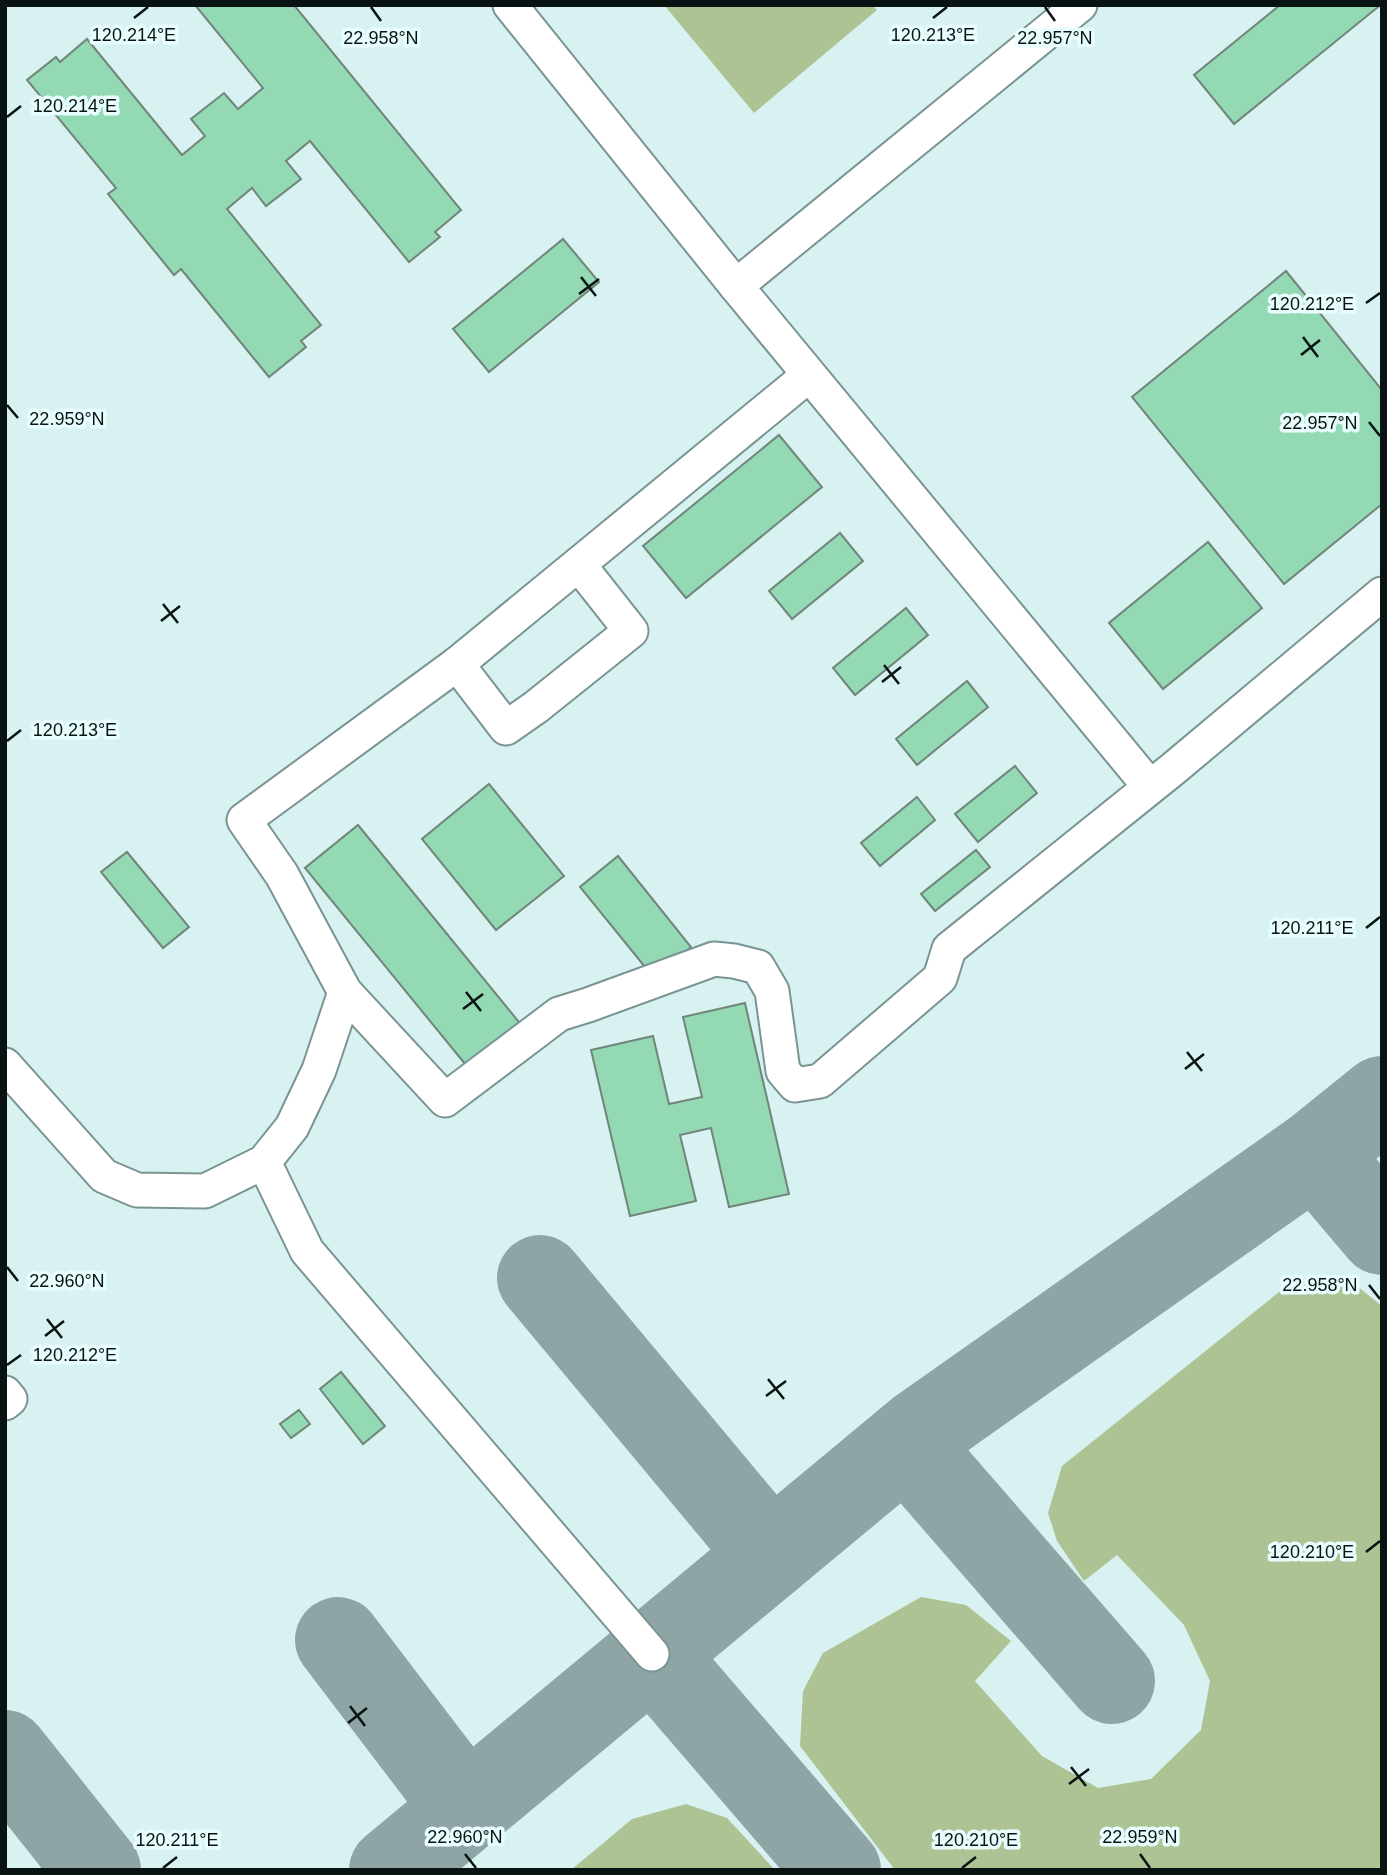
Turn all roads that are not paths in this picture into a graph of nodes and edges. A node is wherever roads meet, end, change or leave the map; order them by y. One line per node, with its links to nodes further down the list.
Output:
1 (510, 5): 3 (lane)
2 (1080, 5): 3 (lane)
3 (736, 286): 4 (lane)
4 (809, 375): 5 (lane); 8 (lane)
5 (579, 565): 7 (lane); 7 (lane)
6 (1382, 594): 8 (lane)
7 (457, 664): 9 (lane)
8 (1150, 787): 9 (lane)
9 (345, 992): 11 (lane)
10 (5, 1065): 11 (lane)
11 (264, 1162): 14 (lane)
12 (5, 1393): 13 (lane)
13 (5, 1403)
14 (652, 1654)

